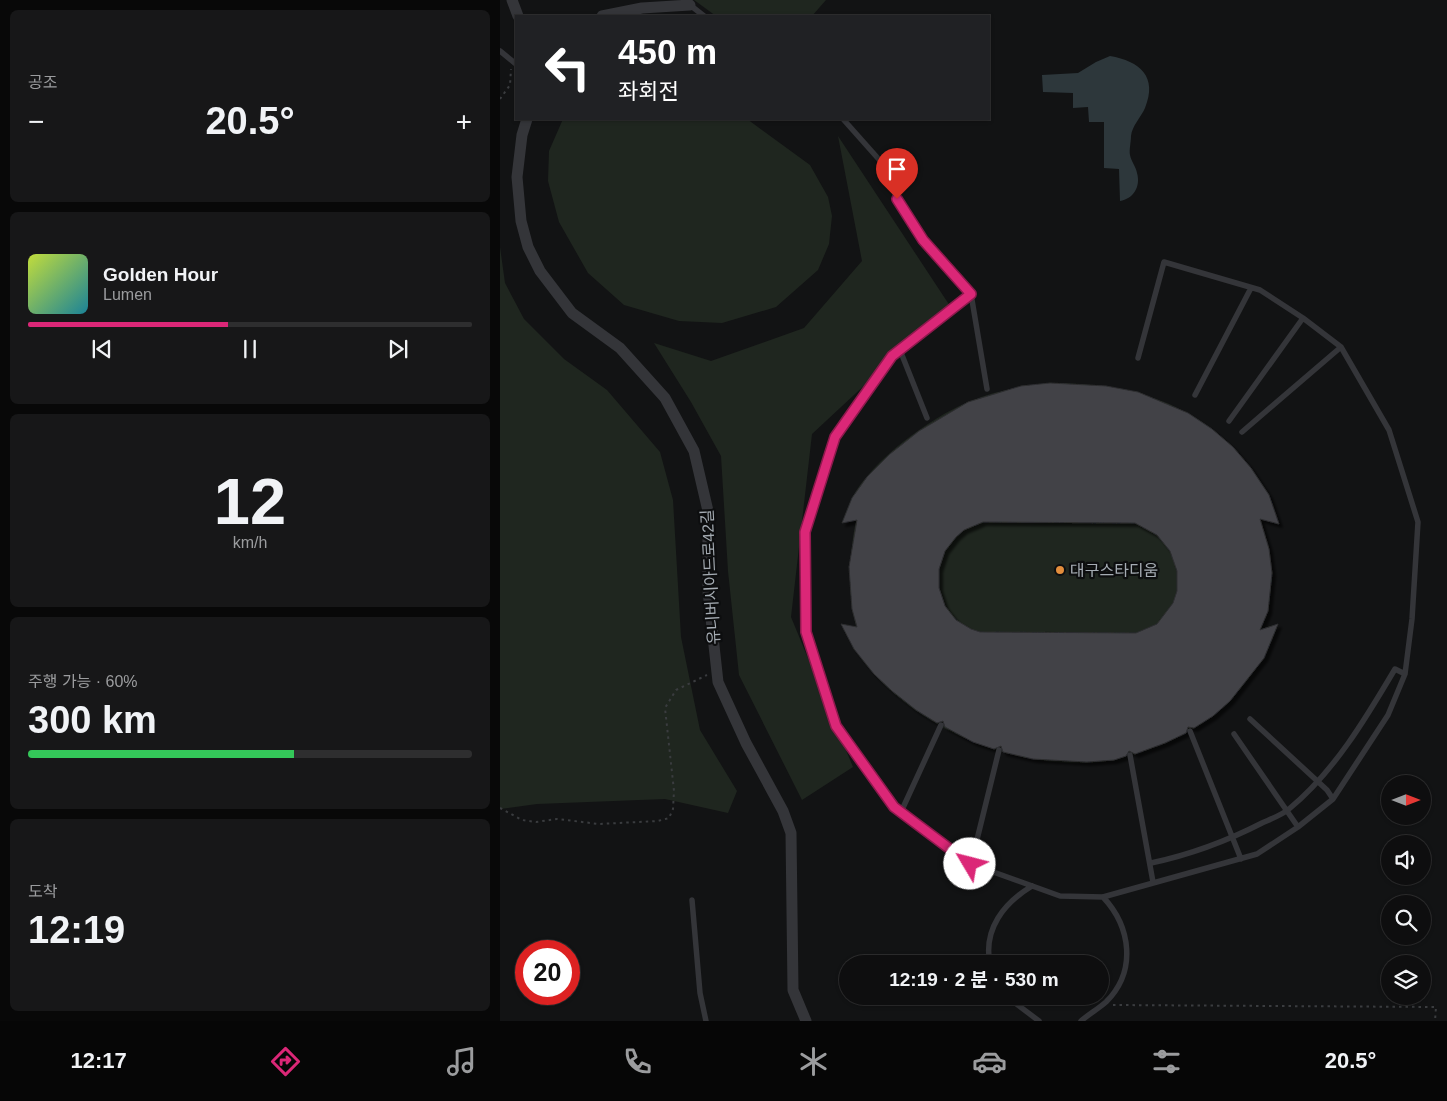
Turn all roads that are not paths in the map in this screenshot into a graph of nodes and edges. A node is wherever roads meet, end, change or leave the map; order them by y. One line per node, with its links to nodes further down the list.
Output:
1 (512, 0): 3 (street)
2 (686, 3): 4 (street); 5 (lane)
3 (518, 15)
4 (607, 15)
5 (703, 15)
6 (500, 51): 7 (lane)
7 (515, 63)
8 (527, 120): 44 (street, 유니버시아드로42길)
9 (844, 120): 11 (lane)
10 (1251, 288): 12 (lane); 15 (lane); 17 (lane)
11 (971, 294): 14 (lane); 16 (lane)
12 (1304, 318): 13 (lane); 19 (lane)
13 (1341, 347): 20 (lane); 21 (lane)
14 (900, 350): 18 (lane); 31 (lane)
15 (1138, 358)
16 (987, 389)
17 (1195, 395)
18 (927, 418)
19 (1229, 421)
20 (1242, 432)
21 (1405, 674): 28 (lane); 29 (lane)
22 (1250, 719): 28 (lane)
23 (941, 725): 31 (lane)
24 (1190, 730): 33 (lane)
25 (1234, 734): 30 (lane)
26 (999, 750): 35 (lane)
27 (1130, 755): 36 (lane)
28 (1318, 782): 29 (lane); 30 (lane)
29 (1334, 799): 32 (lane)
30 (1288, 810): 32 (lane); 33 (lane)
31 (901, 812): 35 (lane)
32 (1298, 827): 34 (lane)
33 (1234, 837): 34 (lane); 36 (lane)
34 (1241, 859): 37 (lane)
35 (970, 864): 38 (lane)
36 (1151, 864): 37 (lane)
37 (1153, 882): 39 (lane)
38 (1032, 886): 39 (lane); 41 (lane)
39 (1102, 897): 46 (lane)
40 (692, 900): 43 (lane)
41 (990, 955)
42 (1015, 1005): 45 (lane)
43 (706, 1021)
44 (806, 1021)
45 (1039, 1021)
46 (1081, 1021)

